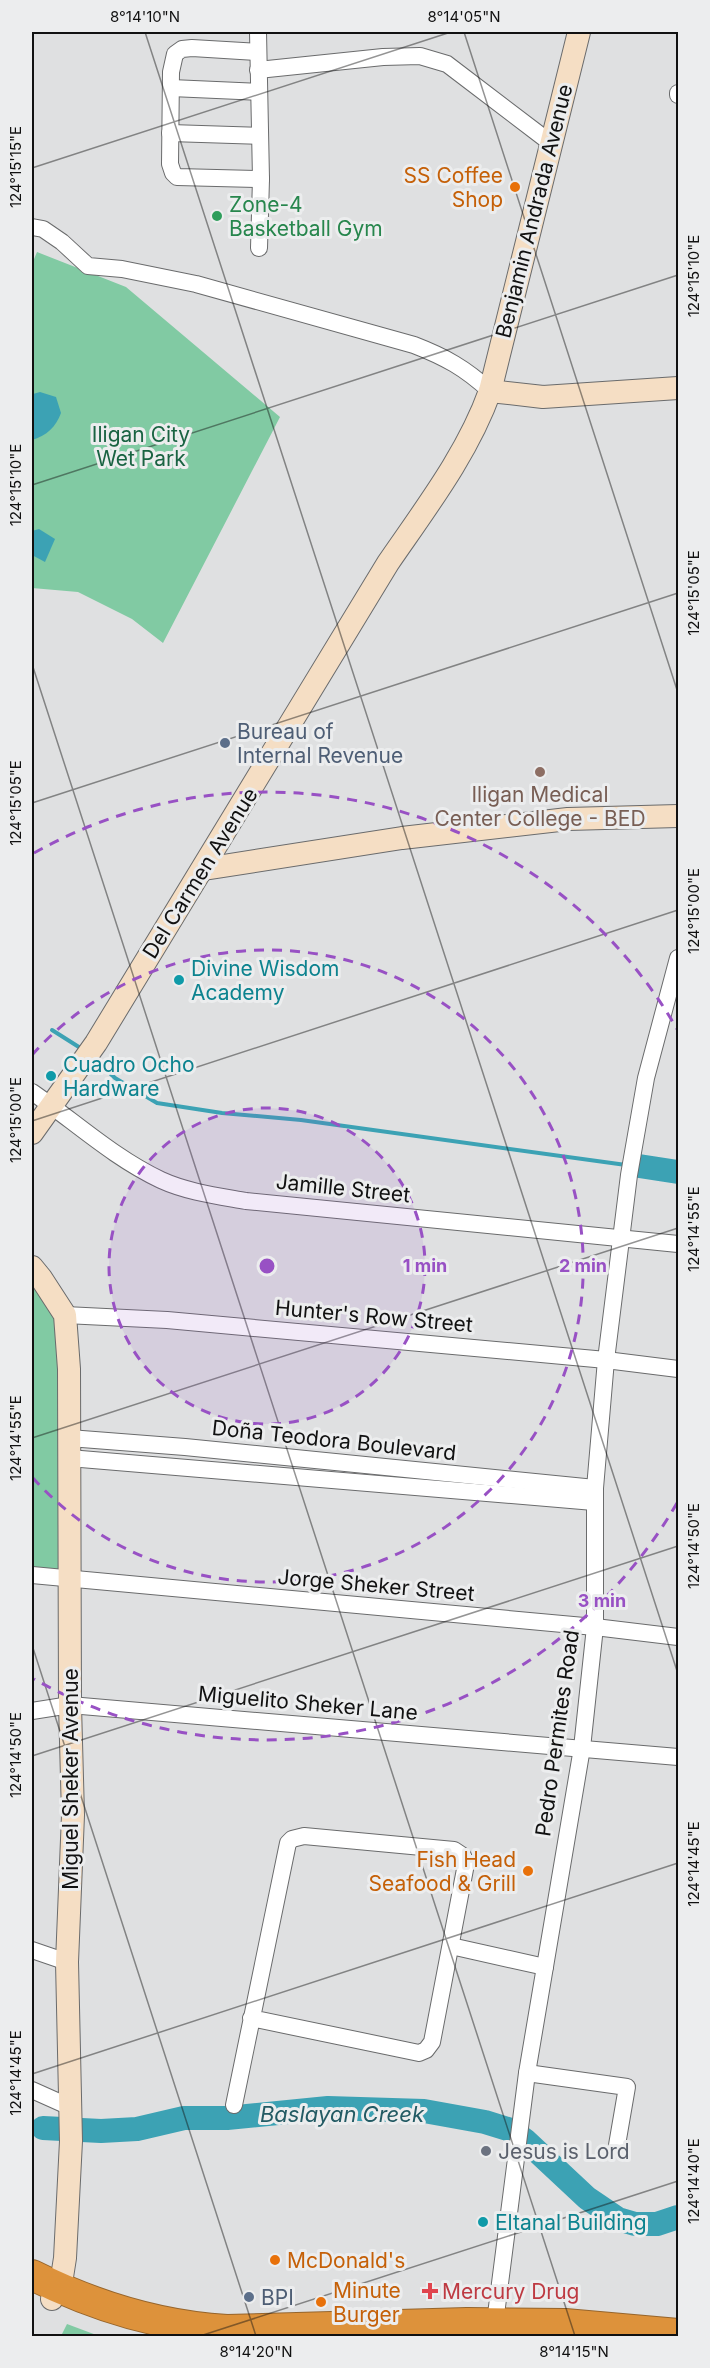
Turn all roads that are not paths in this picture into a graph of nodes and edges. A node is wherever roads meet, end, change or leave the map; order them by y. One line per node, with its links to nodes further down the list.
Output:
1 (258, 32): 3 (street)
2 (579, 32): 9 (street, Benjamin Andrada Avenue)
3 (258, 52): 4 (street); 5 (street)
4 (258, 70): 6 (street); 9 (street)
5 (171, 88): 6 (street); 7 (street)
6 (259, 92): 8 (street)
7 (170, 133): 8 (street); 10 (street)
8 (260, 136): 10 (street)
9 (552, 144): 14 (street, Benjamin Andrada Avenue)
10 (261, 179): 12 (street)
11 (32, 227): 14 (street)
12 (259, 248)
13 (678, 388): 14 (street)
14 (490, 391): 16 (street, Del Carmen Avenue)
15 (678, 816): 16 (street)
16 (204, 868): 19 (street, Del Carmen Avenue)
17 (678, 958): 21 (street, Pedro Permites Road)
18 (32, 1092): 19 (street, Jamille Street)
19 (53, 1106): 20 (street, Del Carmen Avenue); 21 (street, Jamille Street)
20 (32, 1133)
21 (622, 1238): 22 (street, Jamille Street); 25 (street, Pedro Permites Road)
22 (678, 1245)
23 (32, 1268): 24 (street, Miguel Sheker Avenue)
24 (65, 1315): 25 (street, Hunter's Row Street); 27 (street, Miguel Sheker Avenue)
25 (606, 1360): 26 (street, Hunter's Row Street); 28 (street, Pedro Permites Road)
26 (678, 1369)
27 (69, 1448): 28 (street, Doña Teodora Boulevard); 30 (street, Miguel Sheker Avenue)
28 (594, 1495): 31 (street, Pedro Permites Road)
29 (32, 1575): 30 (street, Jorge Sheker Street)
30 (69, 1580): 31 (street, Jorge Sheker Street); 33 (street, Miguel Sheker Avenue)
31 (595, 1627): 32 (street, Jorge Sheker Street); 35 (street, Pedro Permites Road)
32 (678, 1637)
33 (70, 1706): 34 (street, Miguelito Sheker Lane); 35 (street, Miguelito Sheker Lane); 39 (street, Miguel Sheker Avenue)
34 (32, 1711)
35 (582, 1748): 36 (street, Miguelito Sheker Lane); 40 (street, Pedro Permites Road)
36 (678, 1757)
37 (451, 1946): 40 (street); 41 (street); 41 (street)
38 (32, 1950): 39 (street)
39 (67, 1962): 45 (street, Miguel Sheker Avenue)
40 (545, 1968): 42 (street, Pedro Permites Road)
41 (251, 2018): 44 (street)
42 (527, 2073): 46 (street); 48 (street, Pedro Permites Road)
43 (32, 2090): 45 (street)
44 (234, 2105)
45 (71, 2124): 47 (street, Miguel Sheker Avenue)
46 (617, 2145)
47 (43, 2288): 49 (highway); 51 (highway)
48 (494, 2330): 49 (highway); 50 (highway)
49 (415, 2331)
50 (678, 2334)
51 (170, 2337)

